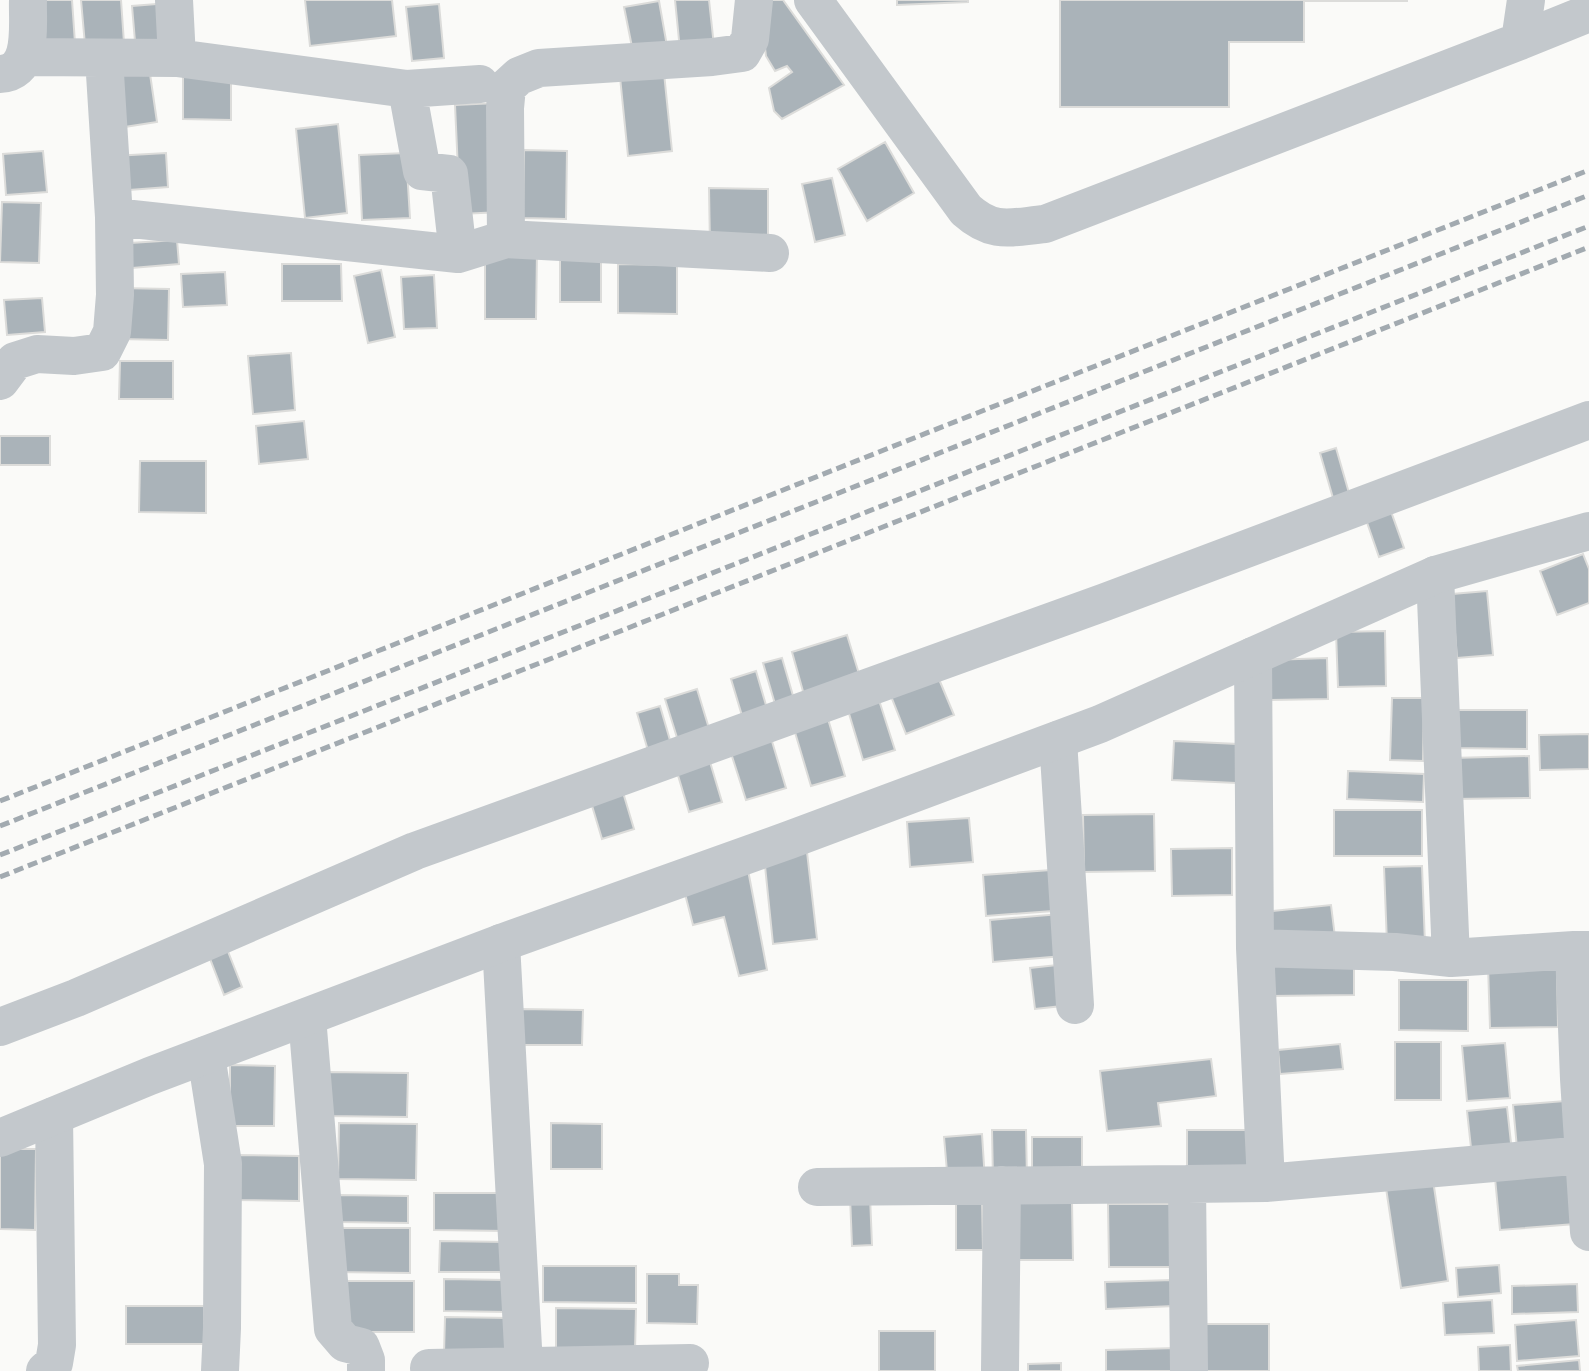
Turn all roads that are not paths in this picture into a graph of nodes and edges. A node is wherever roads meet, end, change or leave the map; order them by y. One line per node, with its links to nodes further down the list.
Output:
1 (28, 0): 10 (street)
2 (174, 0): 9 (street)
3 (754, 0): 14 (street)
4 (813, 0): 7 (street)
5 (1525, 0): 7 (street)
6 (1589, 13): 7 (street)
7 (1520, 41)
8 (104, 58): 9 (street); 10 (street); 13 (street)
9 (177, 58): 12 (street)
10 (12, 65)
11 (480, 84): 12 (street)
12 (407, 89): 16 (street)
13 (114, 217): 16 (street); 17 (street)
14 (506, 239): 15 (street); 16 (street)
15 (770, 253)
16 (457, 254)
17 (0, 381)
18 (1589, 420): 29 (street)
19 (1589, 531): 20 (street)
20 (1435, 575): 21 (street); 26 (street)
21 (1253, 656): 22 (street); 24 (street)
22 (1058, 740): 23 (street); 27 (street)
23 (501, 943): 28 (street); 40 (street)
24 (1255, 948): 26 (street); 34 (street)
25 (1582, 950): 26 (street); 33 (street)
26 (1451, 958)
27 (1075, 1005)
28 (307, 1017): 30 (street); 44 (street)
29 (0, 1027)
30 (206, 1055): 31 (street); 43 (street)
31 (54, 1116): 32 (street); 42 (street)
32 (0, 1138)
33 (1584, 1155): 34 (street); 38 (street)
34 (1266, 1183): 35 (street)
35 (1187, 1184): 36 (street); 46 (street)
36 (1002, 1185): 37 (street); 45 (street)
37 (817, 1187)
38 (1589, 1232)
39 (690, 1363): 40 (street)
40 (524, 1366): 41 (street)
41 (429, 1368)
42 (45, 1371)
43 (220, 1371)
44 (366, 1371)
45 (1000, 1371)
46 (1189, 1371)

